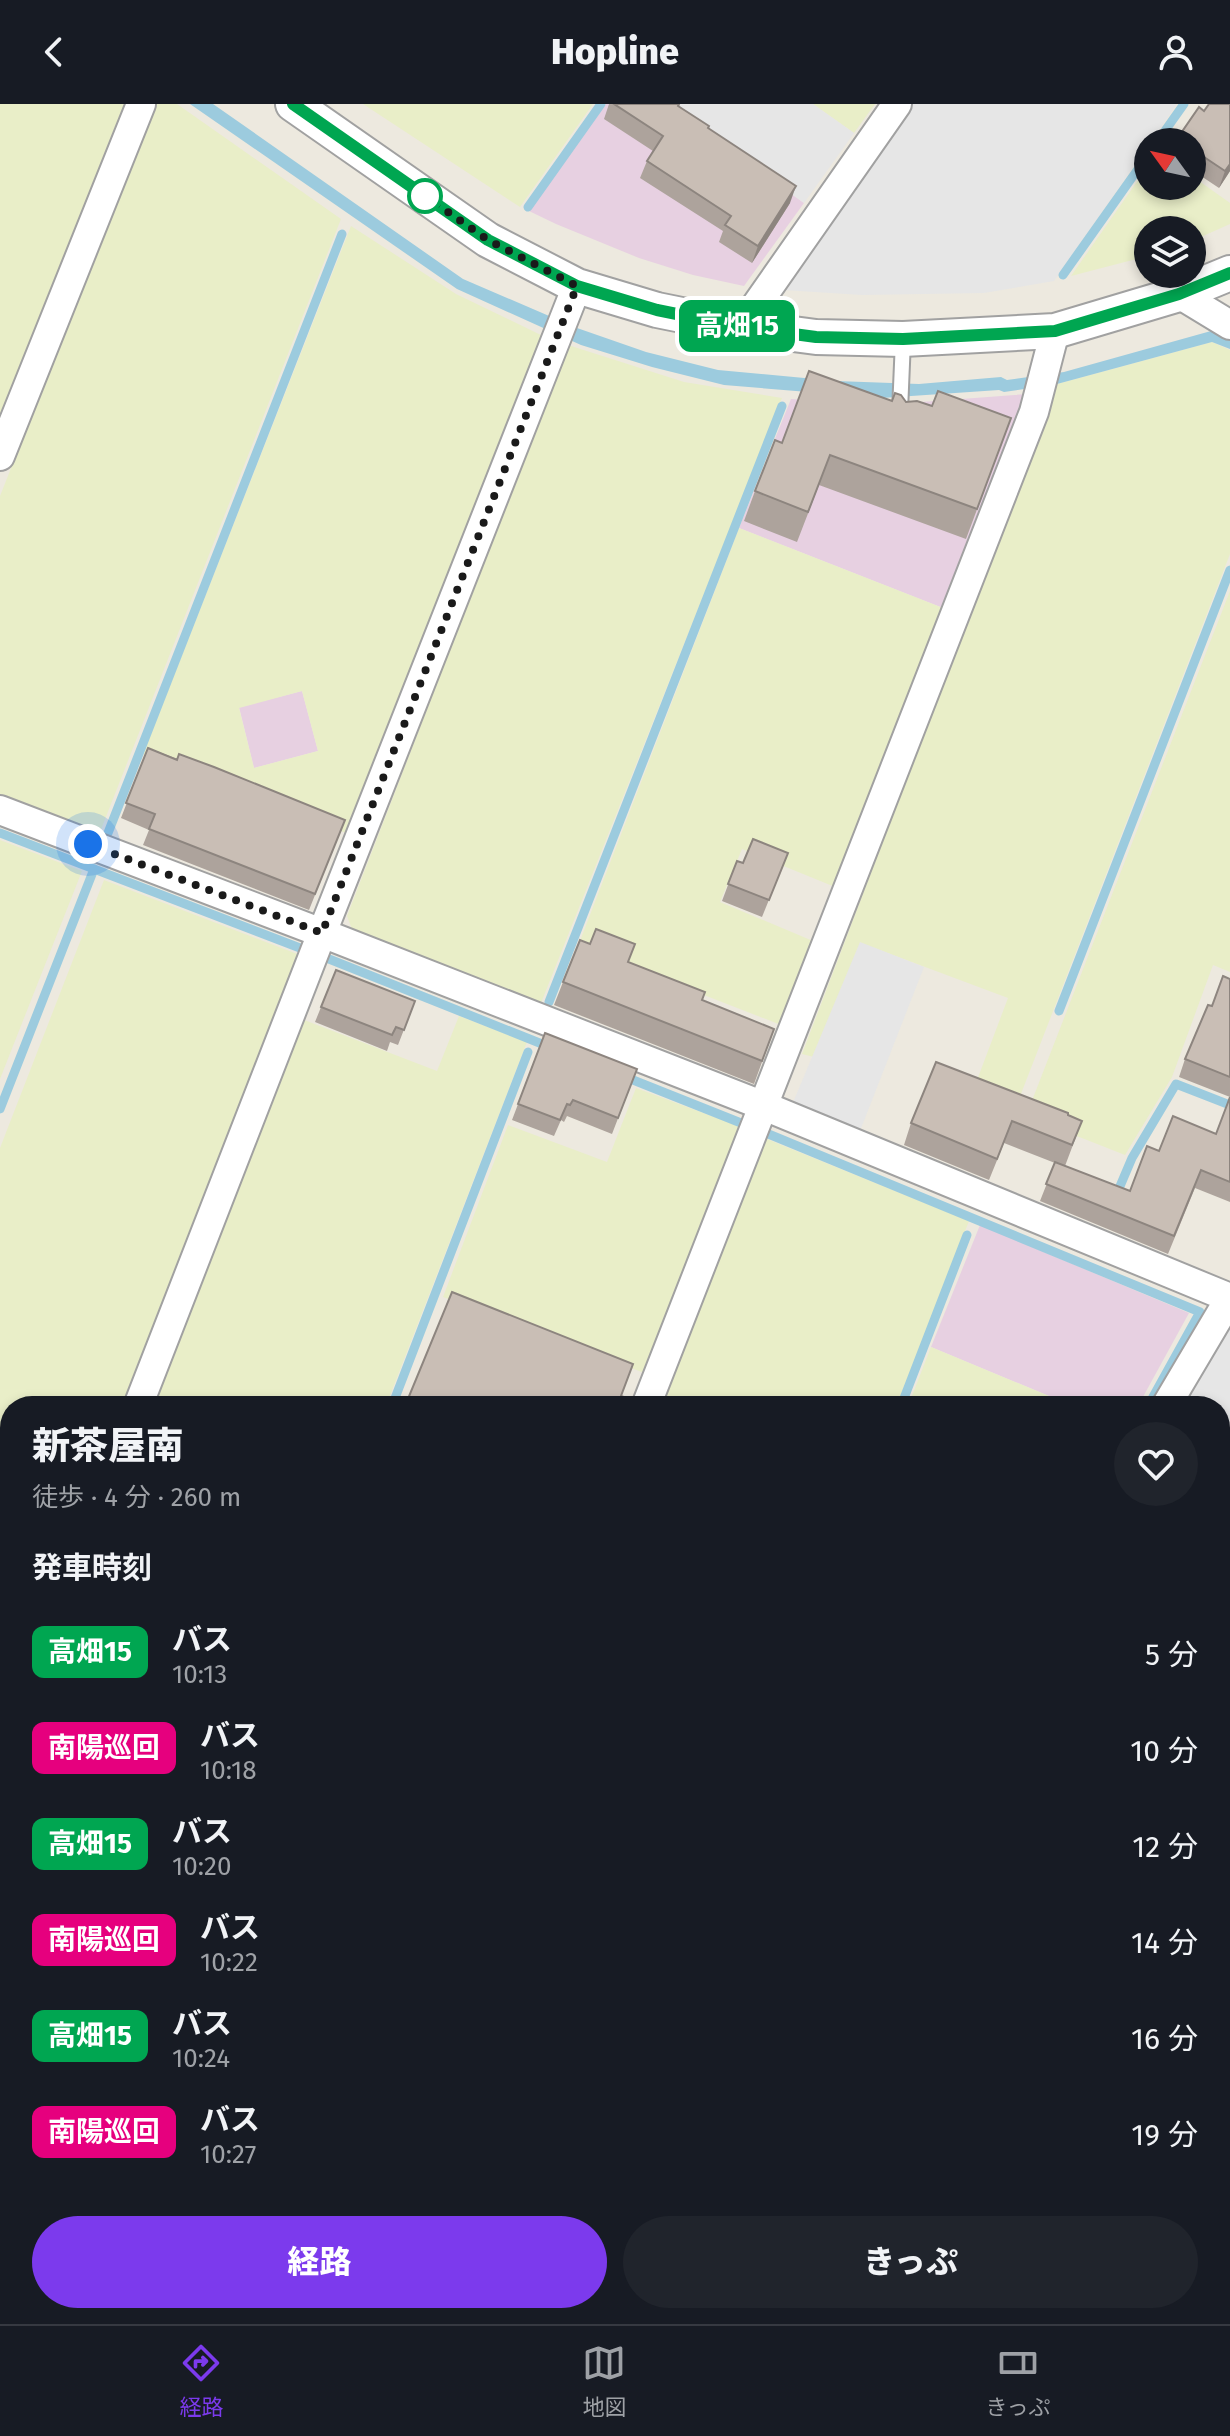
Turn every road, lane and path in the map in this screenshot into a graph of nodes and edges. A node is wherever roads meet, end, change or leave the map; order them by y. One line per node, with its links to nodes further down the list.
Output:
1 (141, 104): 12 (street)
2 (897, 104): 8 (street)
3 (304, 107): 5 (street)
4 (1230, 273): 6 (street)
5 (577, 286): 8 (street); 14 (street)
6 (1179, 294): 7 (street); 9 (street)
7 (1230, 325)
8 (741, 327): 10 (street)
9 (1055, 331): 10 (street); 15 (street)
10 (903, 339): 11 (lane)
11 (900, 423)
12 (0, 456)
13 (0, 810): 14 (street)
14 (322, 933): 15 (street); 16 (street)
15 (764, 1106): 17 (street); 18 (street)
16 (142, 1396)
17 (650, 1396)
18 (1172, 1396)

